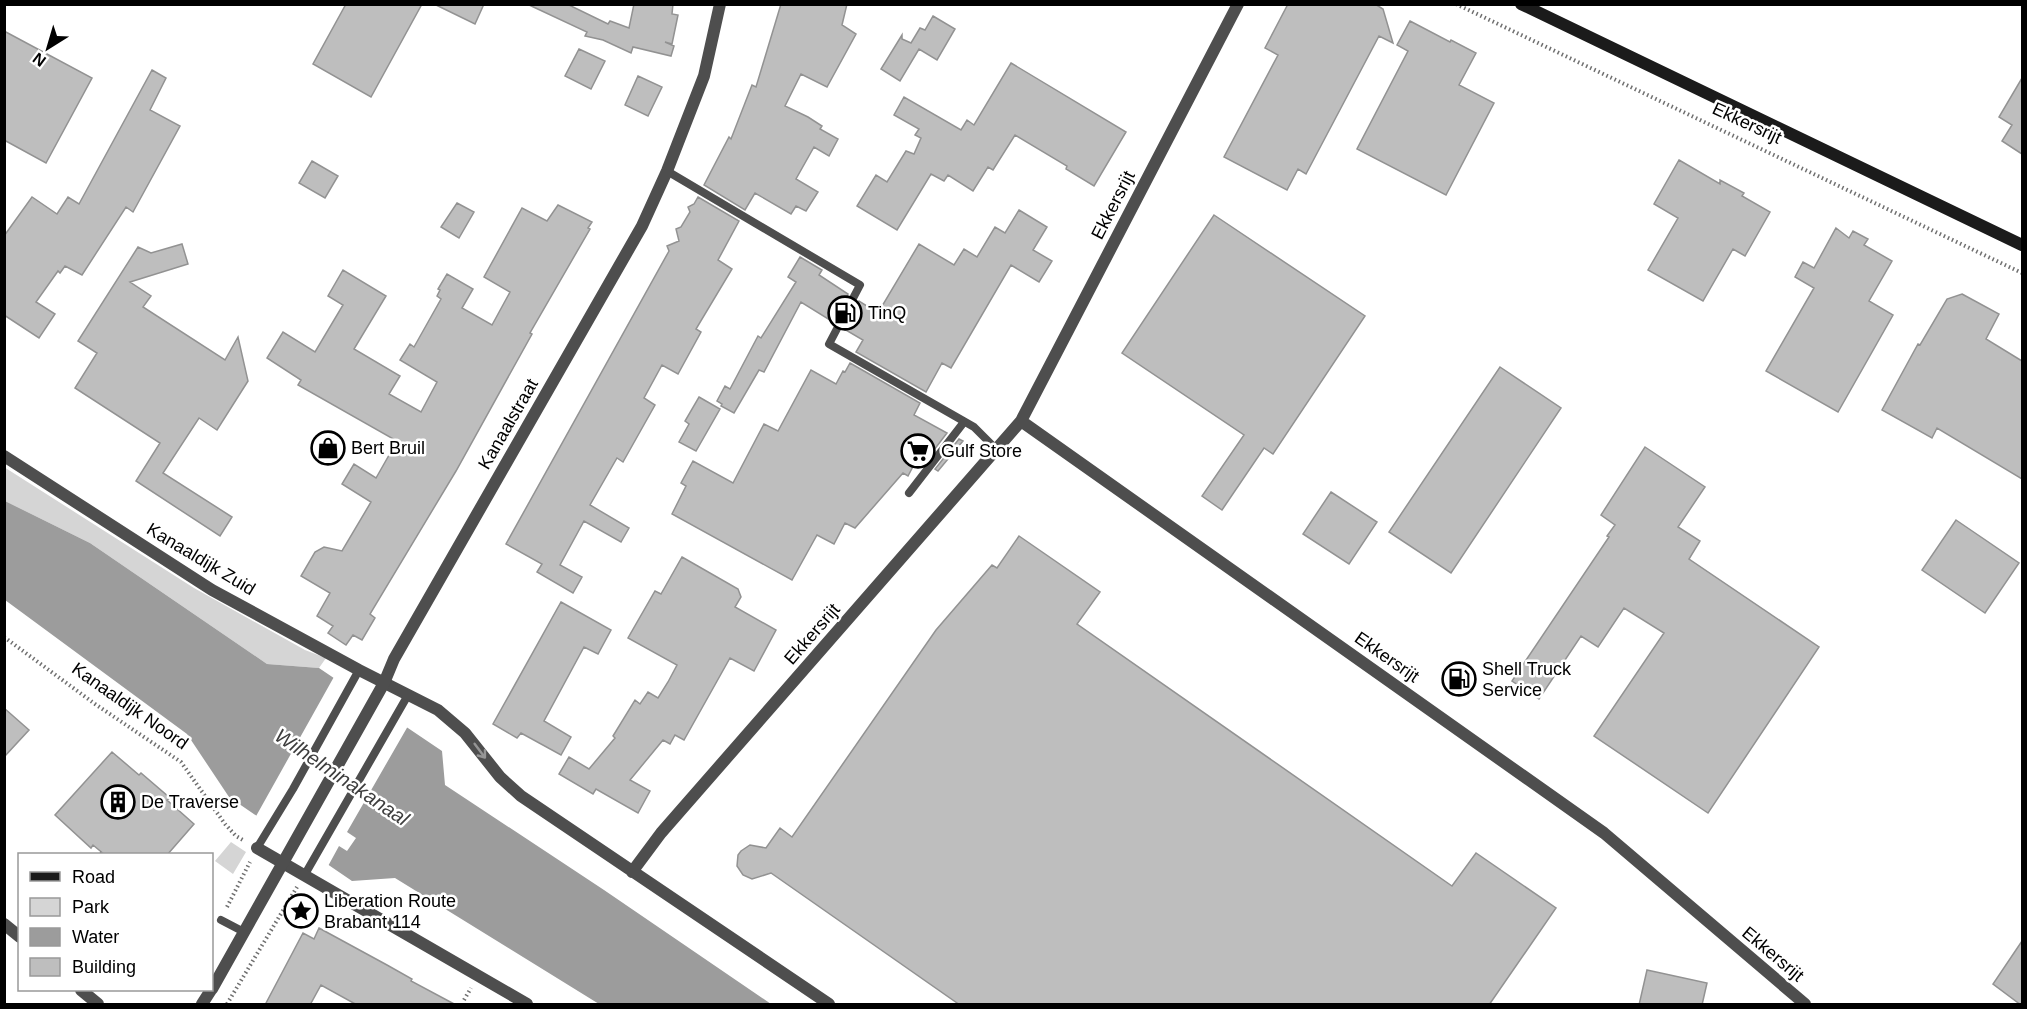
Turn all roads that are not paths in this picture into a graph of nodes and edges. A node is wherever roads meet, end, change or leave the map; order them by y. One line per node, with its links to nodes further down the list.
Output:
1 (720, 4): 4 (street, Kanaalstraat)
2 (1238, 4): 6 (street, Ekkersrijt)
3 (1521, 4): 5 (main road, Ekkersrijt)
4 (667, 171): 7 (lane); 12 (street, Kanaalstraat)
5 (2022, 245)
6 (1021, 421): 8 (street, Ekkersrijt); 29 (street, Ekkersrijt)
7 (964, 422): 8 (lane); 10 (lane)
8 (997, 450): 16 (street, Ekkersrijt)
9 (4, 456): 11 (street, Kanaaldijk Zuid)
10 (909, 493)
11 (359, 670): 12 (street, Kanaaldijk Zuid); 14 (lane)
12 (384, 683): 13 (street); 15 (street, Kanaalstraat)
13 (408, 695): 16 (street, one-way to 16); 17 (lane)
14 (257, 848): 15 (street)
15 (281, 864): 17 (street); 20 (street, Kanaalstraat)
16 (632, 872): 28 (street)
17 (304, 876): 27 (street)
18 (221, 920): 20 (lane)
19 (4, 924): 21 (street)
20 (244, 932): 22 (street, Kanaalstraat)
21 (18, 935)
22 (213, 986)
23 (82, 991): 25 (street)
24 (210, 991): 26 (street, Kanaalstraat)
25 (98, 1005)
26 (202, 1005)
27 (527, 1005)
28 (829, 1005)
29 (1805, 1005)

